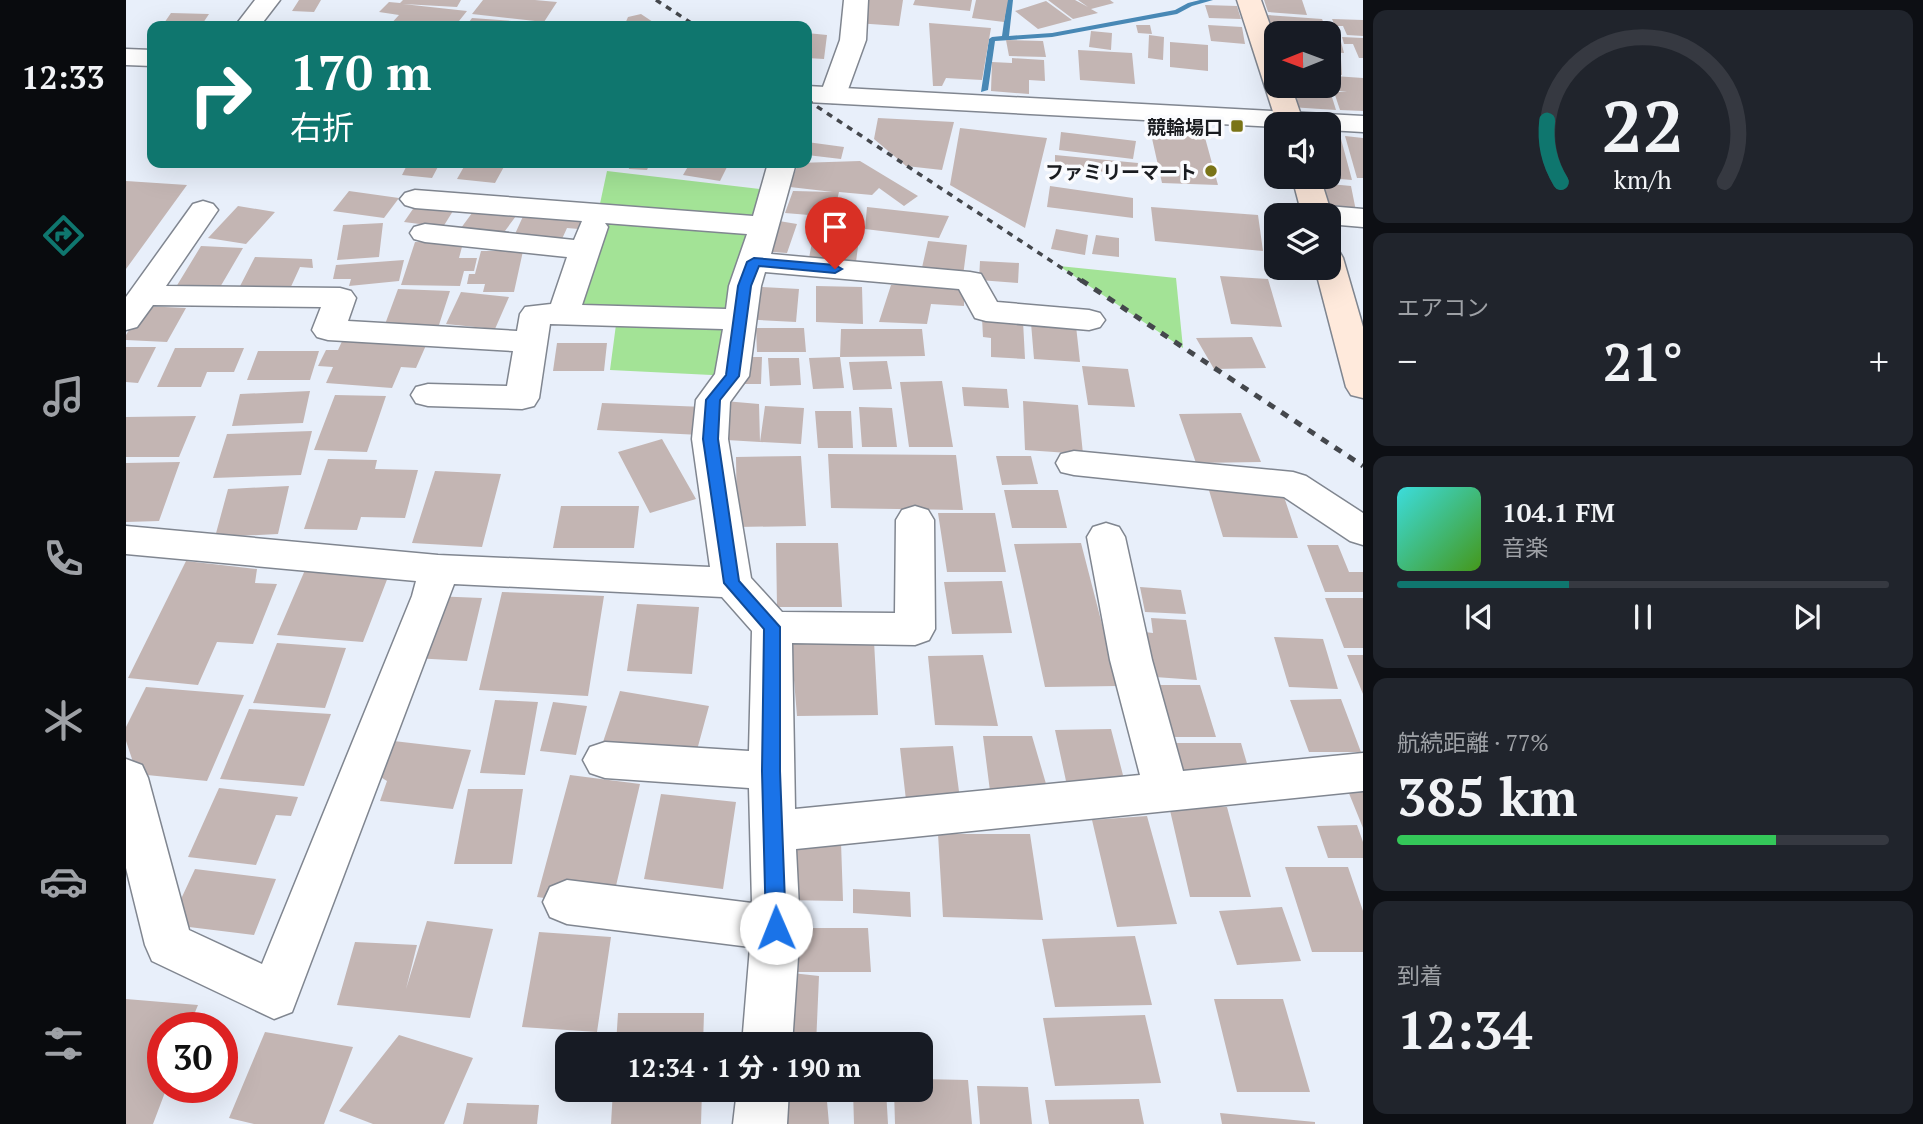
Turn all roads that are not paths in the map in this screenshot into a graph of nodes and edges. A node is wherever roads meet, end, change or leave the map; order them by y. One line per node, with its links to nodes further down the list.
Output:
1 (268, 0): 4 (street)
2 (856, 0): 8 (street)
3 (1249, 0): 5 (main road)
4 (251, 21)
5 (1264, 44)
6 (126, 57): 7 (street)
7 (147, 58)
8 (820, 94): 9 (street)
9 (1264, 120)
10 (1341, 123): 11 (street)
11 (1363, 124)
12 (781, 168): 18 (street)
13 (415, 199): 15 (street)
14 (202, 210): 23 (street)
15 (598, 213): 18 (street); 20 (street)
16 (1341, 217): 17 (street)
17 (1363, 218)
18 (764, 226): 21 (street)
19 (425, 233): 20 (street)
20 (585, 250): 24 (street)
21 (754, 262): 25 (street); 26 (street)
22 (1337, 280): 27 (main road)
23 (134, 308): 28 (street)
24 (564, 315): 25 (street); 28 (street)
25 (740, 319): 37 (street)
26 (1088, 320)
27 (1354, 322): 29 (main road)
28 (531, 342): 30 (street)
29 (1363, 387)
30 (428, 395)
31 (1074, 463): 33 (street)
32 (915, 520): 38 (street)
33 (1363, 531)
34 (1106, 537): 43 (street)
35 (126, 540): 36 (street)
36 (438, 569): 37 (street); 45 (street)
37 (732, 583): 38 (street)
38 (772, 627): 40 (street)
39 (605, 760): 40 (street)
40 (771, 771): 44 (street)
41 (1363, 772): 43 (street)
42 (126, 778): 45 (street)
43 (1166, 790): 44 (street)
44 (775, 831): 47 (street)
45 (140, 887)
46 (567, 902): 47 (street)
47 (776, 928): 48 (street)
48 (767, 1032)
49 (762, 1102): 50 (street)
50 (760, 1124)

